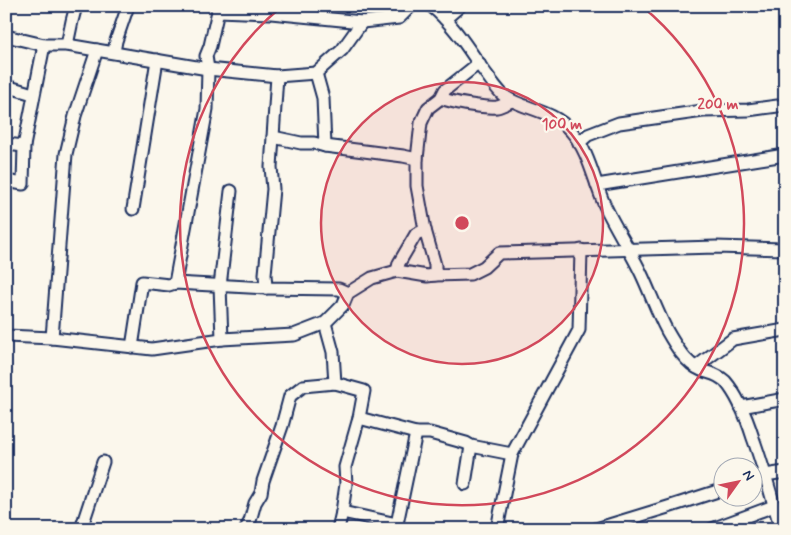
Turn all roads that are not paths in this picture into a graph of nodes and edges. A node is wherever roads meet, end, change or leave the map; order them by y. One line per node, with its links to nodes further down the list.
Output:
1 (76, 6): 12 (street)
2 (128, 6): 14 (street)
3 (411, 6): 9 (street)
4 (431, 6): 8 (street)
5 (445, 6): 8 (street)
6 (460, 6): 8 (street)
7 (217, 9): 9 (street); 17 (street)
8 (445, 19): 16 (street)
9 (362, 22): 18 (street)
10 (6, 36): 11 (street)
11 (44, 45): 12 (street); 21 (street)
12 (67, 45): 13 (street)
13 (97, 50): 14 (street); 49 (street)
14 (114, 52): 15 (street)
15 (157, 60): 17 (street); 35 (street)
16 (479, 63): 22 (street); 23 (street)
17 (208, 69): 19 (street); 42 (street)
18 (316, 73): 19 (street); 29 (street)
19 (277, 76): 25 (street)
20 (6, 86): 21 (street)
21 (33, 94): 28 (street)
22 (441, 98): 23 (street); 31 (street)
23 (512, 101): 26 (street)
24 (785, 105): 26 (street)
25 (273, 137): 29 (street); 44 (street)
26 (579, 143): 33 (street)
27 (6, 144): 28 (street)
28 (24, 146): 32 (street)
29 (325, 146): 31 (street)
30 (785, 155): 33 (street)
31 (417, 160): 36 (street)
32 (6, 181)
33 (597, 185): 37 (street)
34 (231, 191): 43 (street)
35 (133, 210)
36 (425, 230): 40 (street); 41 (street)
37 (627, 249): 38 (street); 39 (street); 52 (street)
38 (785, 249)
39 (581, 250): 41 (street); 59 (street)
40 (397, 271): 41 (street); 45 (street)
41 (435, 275)
42 (174, 283): 43 (street); 51 (street)
43 (220, 286): 44 (street); 50 (street)
44 (266, 288): 45 (street)
45 (348, 293): 46 (street)
46 (325, 323): 50 (street); 53 (street)
47 (785, 330): 52 (street)
48 (6, 336): 49 (street)
49 (52, 338): 51 (street)
50 (222, 339): 51 (street)
51 (132, 347)
52 (696, 367): 55 (street)
53 (335, 383): 56 (street); 69 (street)
54 (785, 399): 55 (street)
55 (741, 407): 62 (street)
56 (359, 418): 57 (street); 66 (street)
57 (416, 433): 58 (street); 67 (street)
58 (471, 446): 59 (street); 63 (street)
59 (512, 454): 71 (street)
60 (103, 462): 68 (street)
61 (785, 472): 62 (street)
62 (765, 475): 65 (street)
63 (464, 484)
64 (714, 492): 72 (street)
65 (774, 506): 73 (street); 74 (street)
66 (342, 512): 67 (street); 70 (street)
67 (396, 526)
68 (81, 529)
69 (246, 529)
70 (338, 529)
71 (497, 529)
72 (596, 529)
73 (712, 529)
74 (781, 529)

